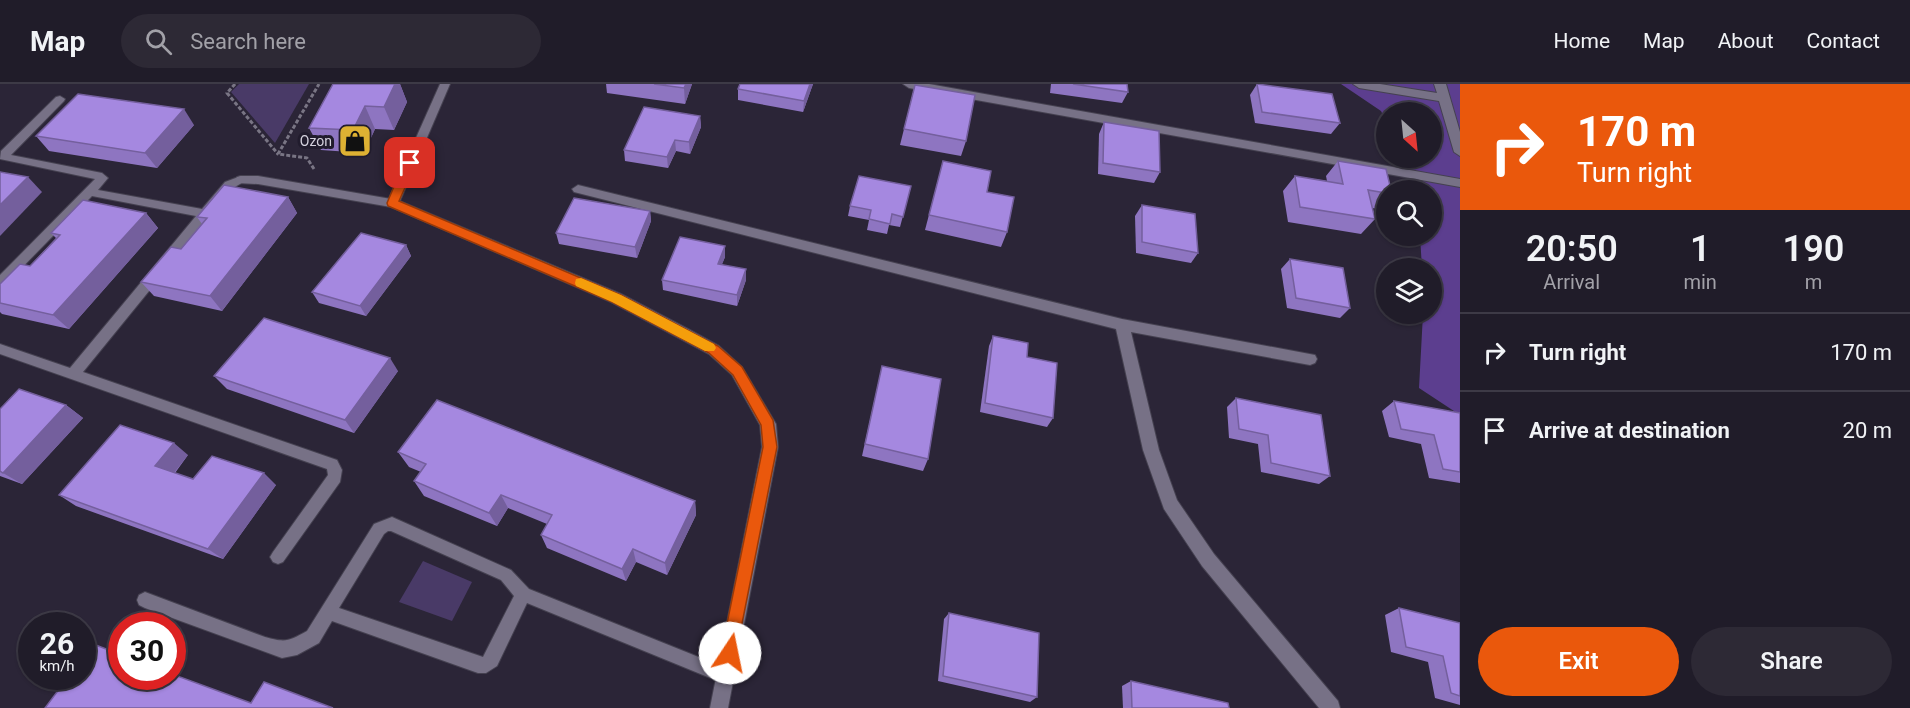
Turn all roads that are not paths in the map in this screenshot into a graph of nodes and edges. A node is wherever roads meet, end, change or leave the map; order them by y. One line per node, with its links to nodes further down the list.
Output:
1 (445, 84): 12 (lane)
2 (909, 84): 9 (street)
3 (1359, 84): 5 (street)
4 (1440, 84): 5 (street)
5 (1443, 98): 7 (street)
6 (60, 99): 11 (lane)
7 (1460, 152)
8 (241, 180): 12 (street); 13 (lane)
9 (1460, 183)
10 (578, 189): 15 (street)
11 (90, 192): 13 (lane); 14 (lane)
12 (393, 203): 23 (street)
13 (205, 214): 18 (lane)
14 (0, 283)
15 (1122, 325): 17 (street); 25 (street)
16 (0, 349): 18 (lane)
17 (1310, 360)
18 (73, 374): 19 (lane)
19 (278, 557)
20 (523, 594): 22 (lane); 22 (lane); 23 (lane)
21 (145, 600): 22 (lane)
22 (328, 612)
23 (725, 676): 24 (street)
24 (719, 708)
25 (1331, 708)

